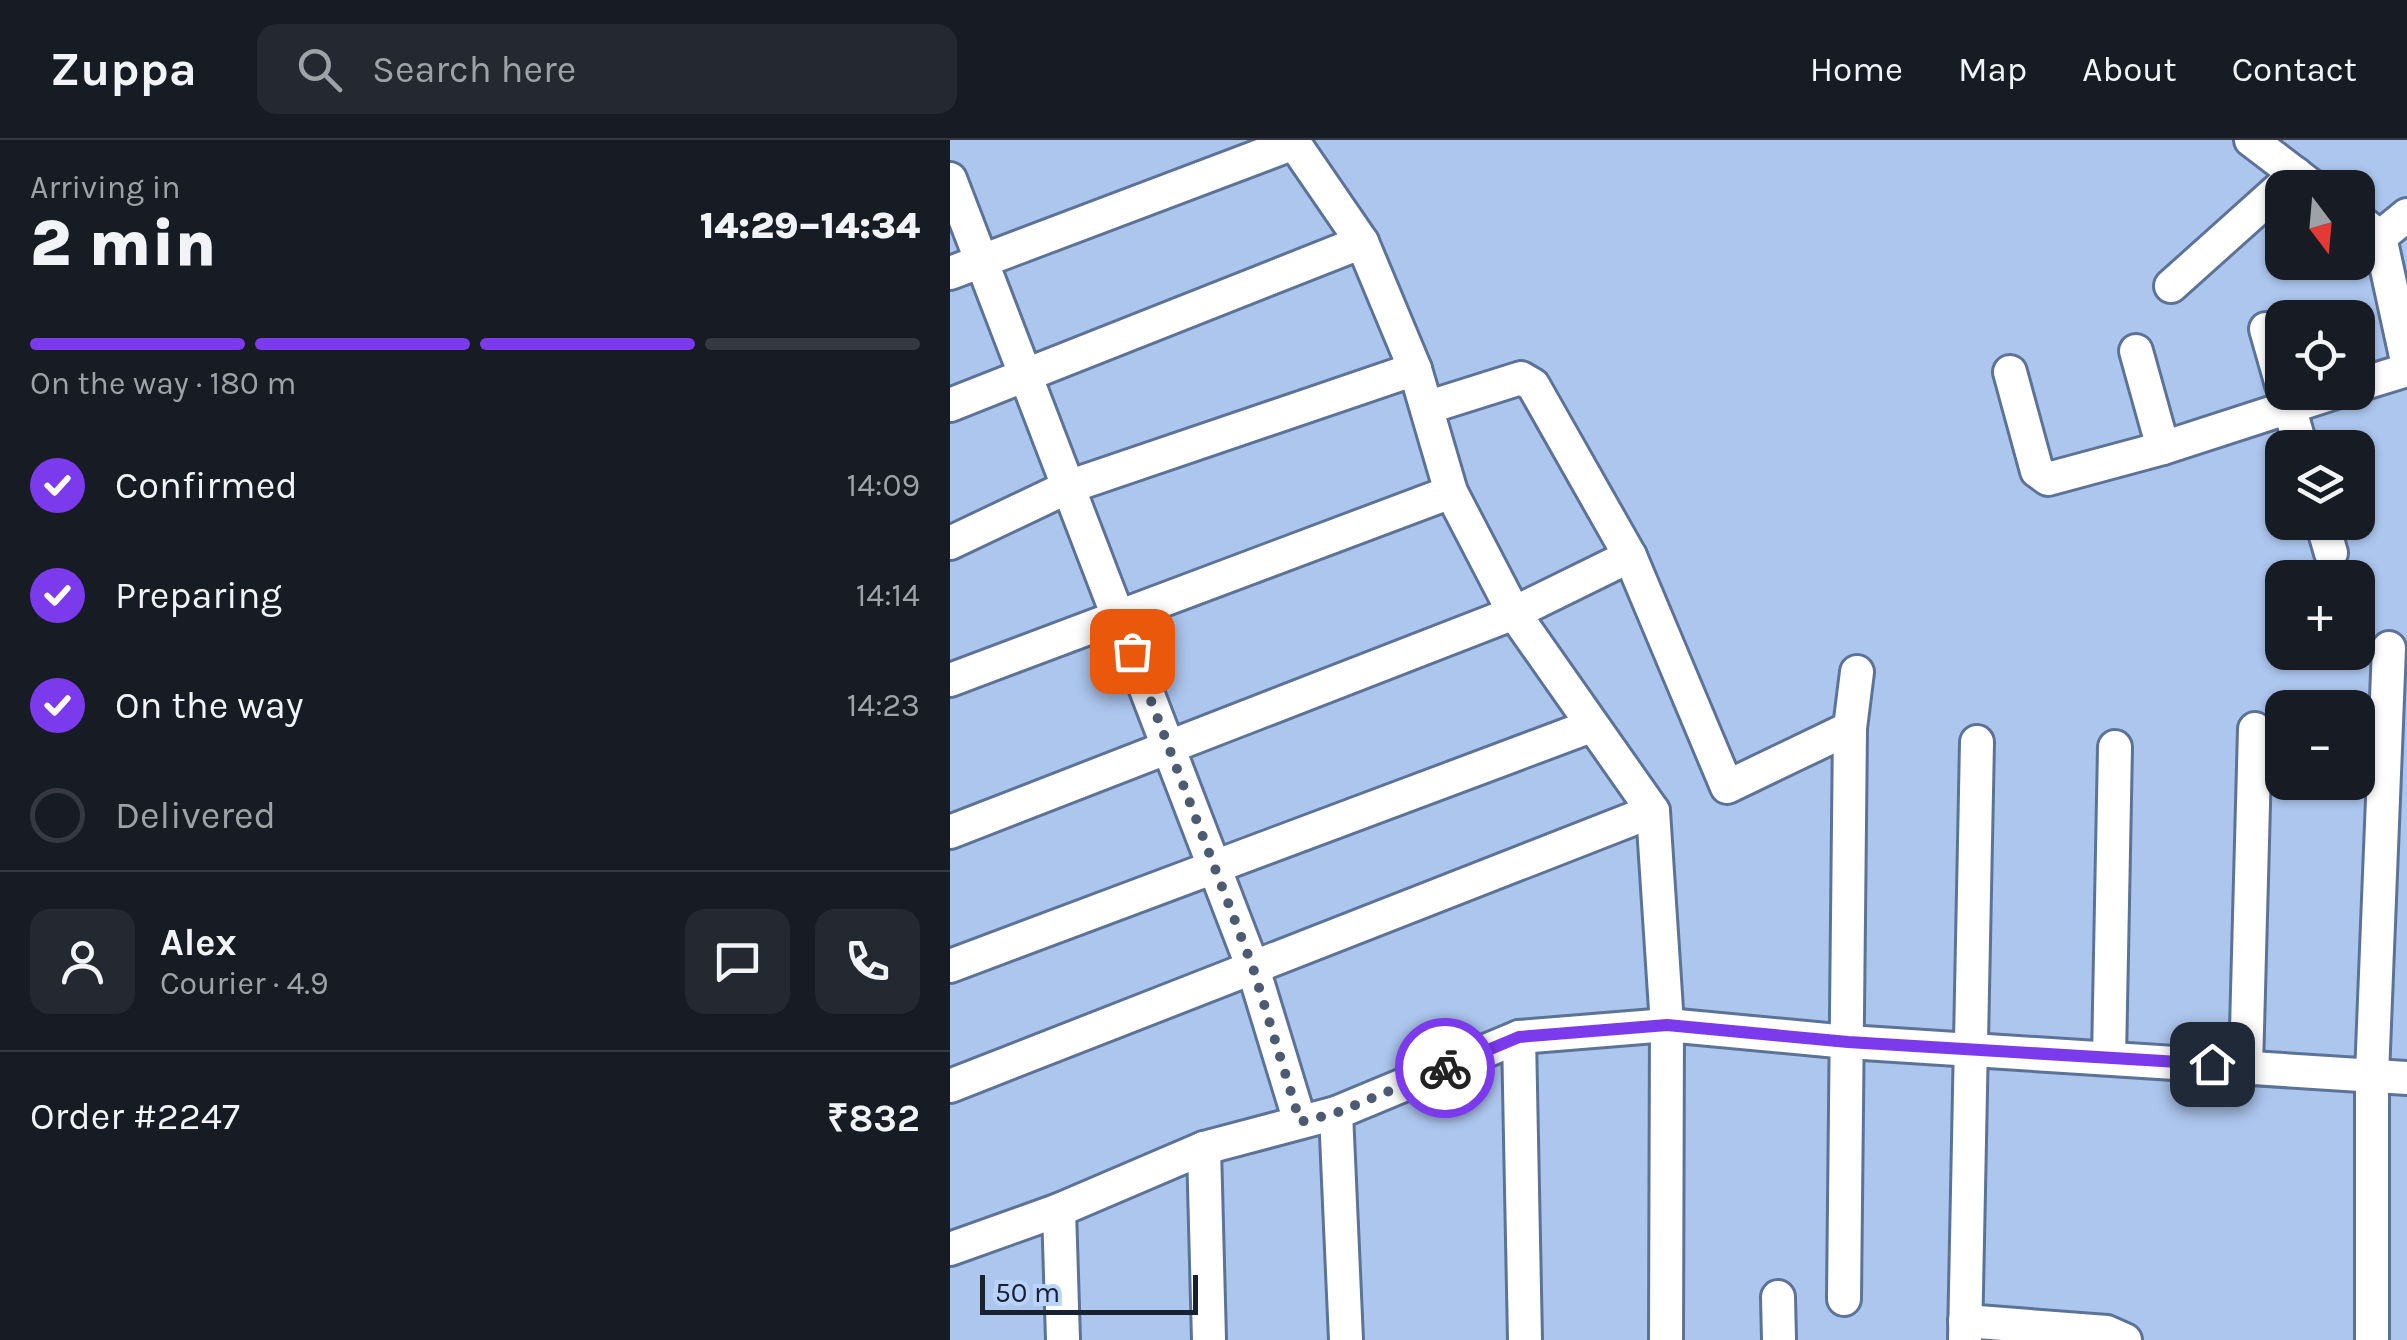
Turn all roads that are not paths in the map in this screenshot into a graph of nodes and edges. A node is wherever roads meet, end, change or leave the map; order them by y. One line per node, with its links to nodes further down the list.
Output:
1 (2251, 140): 3 (street)
2 (1293, 142): 8 (street); 10 (street)
3 (2291, 170)
4 (950, 179): 10 (street)
5 (2265, 212): 12 (street)
6 (2407, 215): 7 (street)
7 (2375, 226)
8 (1362, 242): 15 (street); 18 (street)
9 (2375, 253): 14 (street)
10 (982, 261): 11 (street); 18 (street)
11 (950, 273)
12 (2171, 286)
13 (2136, 351): 23 (street)
14 (2407, 361)
15 (1415, 369): 22 (street); 24 (street)
16 (2407, 370): 19 (street)
17 (2010, 372): 23 (street)
18 (1026, 373): 20 (street); 24 (street)
19 (2375, 380)
20 (950, 404)
21 (2265, 404): 23 (street)
22 (1428, 407): 25 (street); 27 (street)
23 (2163, 448)
24 (1068, 487): 26 (street); 29 (street)
25 (1451, 492): 28 (street); 29 (street)
26 (950, 543)
27 (1630, 556): 28 (street); 34 (street)
28 (1514, 613): 33 (street); 38 (street)
29 (1119, 618): 32 (street); 38 (street)
30 (2389, 648): 50 (street)
31 (1857, 672): 34 (street)
32 (950, 680)
33 (1591, 726): 39 (street); 41 (street)
34 (1850, 728): 46 (street)
35 (2255, 728): 49 (street)
36 (1977, 742): 47 (street)
37 (2115, 747): 48 (street)
38 (1169, 748): 40 (street); 41 (street)
39 (1653, 811): 43 (street); 44 (street)
40 (950, 832)
41 (1215, 868): 42 (street); 43 (street)
42 (950, 966)
43 (1253, 968): 52 (street); 54 (street)
44 (1667, 1025): 45 (street); 46 (street); 65 (street)
45 (1519, 1037): 53 (street); 64 (street)
46 (1848, 1042): 47 (street); 59 (street)
47 (1972, 1048): 48 (street); 60 (street)
48 (2109, 1058): 49 (street)
49 (2246, 1067): 50 (street)
50 (2372, 1075): 51 (street); 68 (street)
51 (2407, 1078)
52 (950, 1086)
53 (1336, 1113): 54 (street); 63 (street)
54 (1300, 1122): 55 (street)
55 (1204, 1148): 56 (street); 62 (street)
56 (1059, 1210): 57 (street); 61 (street)
57 (951, 1247)
58 (1778, 1297): 66 (street)
59 (1844, 1299)
60 (1965, 1330): 67 (street)
61 (1063, 1340)
62 (1208, 1340)
63 (1346, 1340)
64 (1525, 1340)
65 (1666, 1340)
66 (1780, 1340)
67 (2125, 1340)
68 (2372, 1340)

